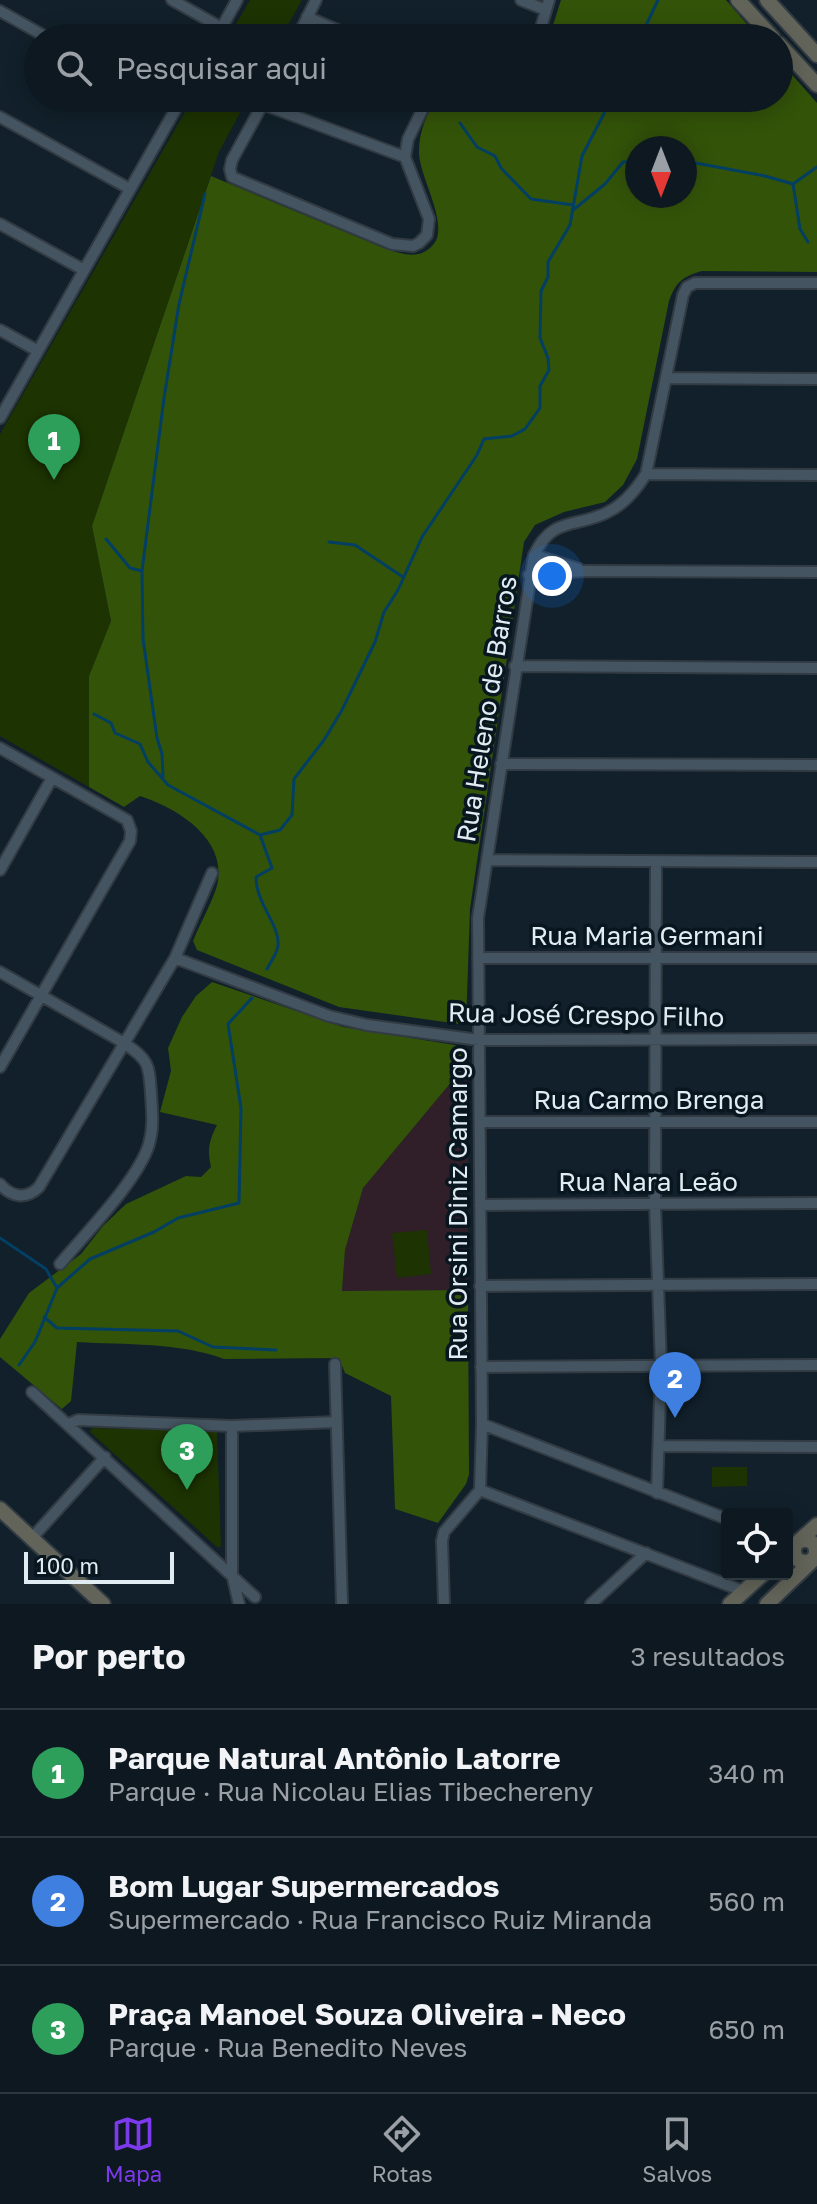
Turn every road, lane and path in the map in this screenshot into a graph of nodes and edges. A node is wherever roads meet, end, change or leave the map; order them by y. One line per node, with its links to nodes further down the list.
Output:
1 (172, 0): 11 (street)
2 (237, 0): 12 (street)
3 (316, 0): 9 (street)
4 (521, 0): 7 (street)
5 (738, 0): 15 (main road)
6 (767, 0): 16 (main road)
7 (548, 5)
8 (0, 11): 10 (street)
9 (307, 17): 13 (street); 14 (street)
10 (24, 24)
11 (206, 24)
12 (224, 24)
13 (304, 24)
14 (323, 24)
15 (760, 24)
16 (789, 24)
17 (793, 29): 18 (main road)
18 (817, 55)
19 (793, 59): 20 (main road)
20 (817, 85)
21 (174, 112): 27 (street)
22 (258, 112): 26 (street)
23 (292, 112): 26 (street)
24 (421, 112): 26 (street)
25 (0, 117): 27 (street)
26 (405, 157)
27 (130, 189): 29 (street)
28 (0, 224): 29 (street)
29 (84, 270): 32 (street)
30 (817, 283): 33 (street)
31 (0, 330): 32 (street)
32 (38, 351): 35 (street)
33 (666, 378): 34 (street); 36 (street)
34 (817, 379)
35 (0, 418)
36 (646, 474): 37 (street); 38 (street, Rua Heleno de Barros)
37 (817, 475)
38 (534, 555): 39 (street); 41 (street, Rua Heleno de Barros)
39 (585, 571): 40 (street); 41 (street)
40 (817, 572)
41 (529, 575): 42 (street, Rua Heleno de Barros)
42 (515, 666): 43 (street); 45 (street, Rua Heleno de Barros)
43 (817, 668)
44 (0, 748): 47 (street)
45 (501, 764): 46 (street); 48 (street, Rua Heleno de Barros)
46 (817, 765)
47 (52, 778): 51 (street); 59 (street)
48 (487, 860): 49 (street); 53 (street, Rua Heleno de Barros)
49 (656, 862): 50 (street); 56 (street)
50 (817, 862)
51 (1, 864)
52 (212, 873): 54 (street)
53 (478, 918): 55 (street, Rua Orsini Diniz Camargo)
54 (175, 958): 61 (street, Rua José Crespo Filho); 63 (street)
55 (478, 958): 56 (street, Rua Maria Germani); 61 (street, Rua Orsini Diniz Camargo)
56 (656, 958): 57 (street, Rua Maria Germani); 62 (street)
57 (817, 958)
58 (0, 972): 59 (street)
59 (42, 996): 63 (street); 64 (street)
60 (817, 1039): 62 (street, Rua José Crespo Filho)
61 (479, 1040): 62 (street, Rua José Crespo Filho); 65 (street, Rua Orsini Diniz Camargo)
62 (656, 1040): 66 (street)
63 (124, 1043): 68 (street); 72 (street)
64 (0, 1067)
65 (480, 1122): 66 (street, Rua Carmo Brenga); 71 (street, Rua Orsini Diniz Camargo)
66 (655, 1122): 67 (street, Rua Carmo Brenga); 70 (street)
67 (817, 1122)
68 (0, 1184)
69 (817, 1203): 70 (street, Rua Nara Leão)
70 (655, 1204): 71 (street, Rua Nara Leão); 73 (street)
71 (480, 1205): 75 (street, Rua Orsini Diniz Camargo)
72 (60, 1264)
73 (656, 1284): 74 (street); 75 (street); 77 (street)
74 (817, 1284)
75 (480, 1286): 79 (street, Rua Orsini Diniz Camargo)
76 (335, 1364): 81 (street)
77 (661, 1365): 78 (street); 79 (street); 85 (street)
78 (817, 1365)
79 (481, 1367): 83 (street, Rua Orsini Diniz Camargo)
80 (32, 1392): 82 (street)
81 (336, 1422): 84 (street); 106 (street)
82 (69, 1424): 84 (street); 87 (street)
83 (482, 1424): 88 (street, Rua Orsini Diniz Camargo); 89 (street)
84 (232, 1426): 99 (street)
85 (659, 1446): 86 (street); 89 (street)
86 (817, 1447)
87 (105, 1457): 93 (street); 99 (street)
88 (480, 1490): 97 (street); 107 (street)
89 (657, 1493): 91 (street)
90 (0, 1509): 93 (main road)
91 (721, 1517)
92 (817, 1525): 94 (main road)
93 (32, 1538): 104 (main road)
94 (793, 1546)
95 (793, 1548): 98 (main road)
96 (793, 1552): 98 (main road)
97 (646, 1553): 101 (street); 108 (street)
98 (815, 1559): 103 (main road)
99 (232, 1574): 102 (street); 105 (street)
100 (756, 1580): 101 (main road)
101 (743, 1591): 109 (main road)
102 (259, 1601): 105 (street)
103 (773, 1602)
104 (103, 1604)
105 (240, 1604)
106 (342, 1604)
107 (444, 1604)
108 (591, 1604)
109 (730, 1604)

